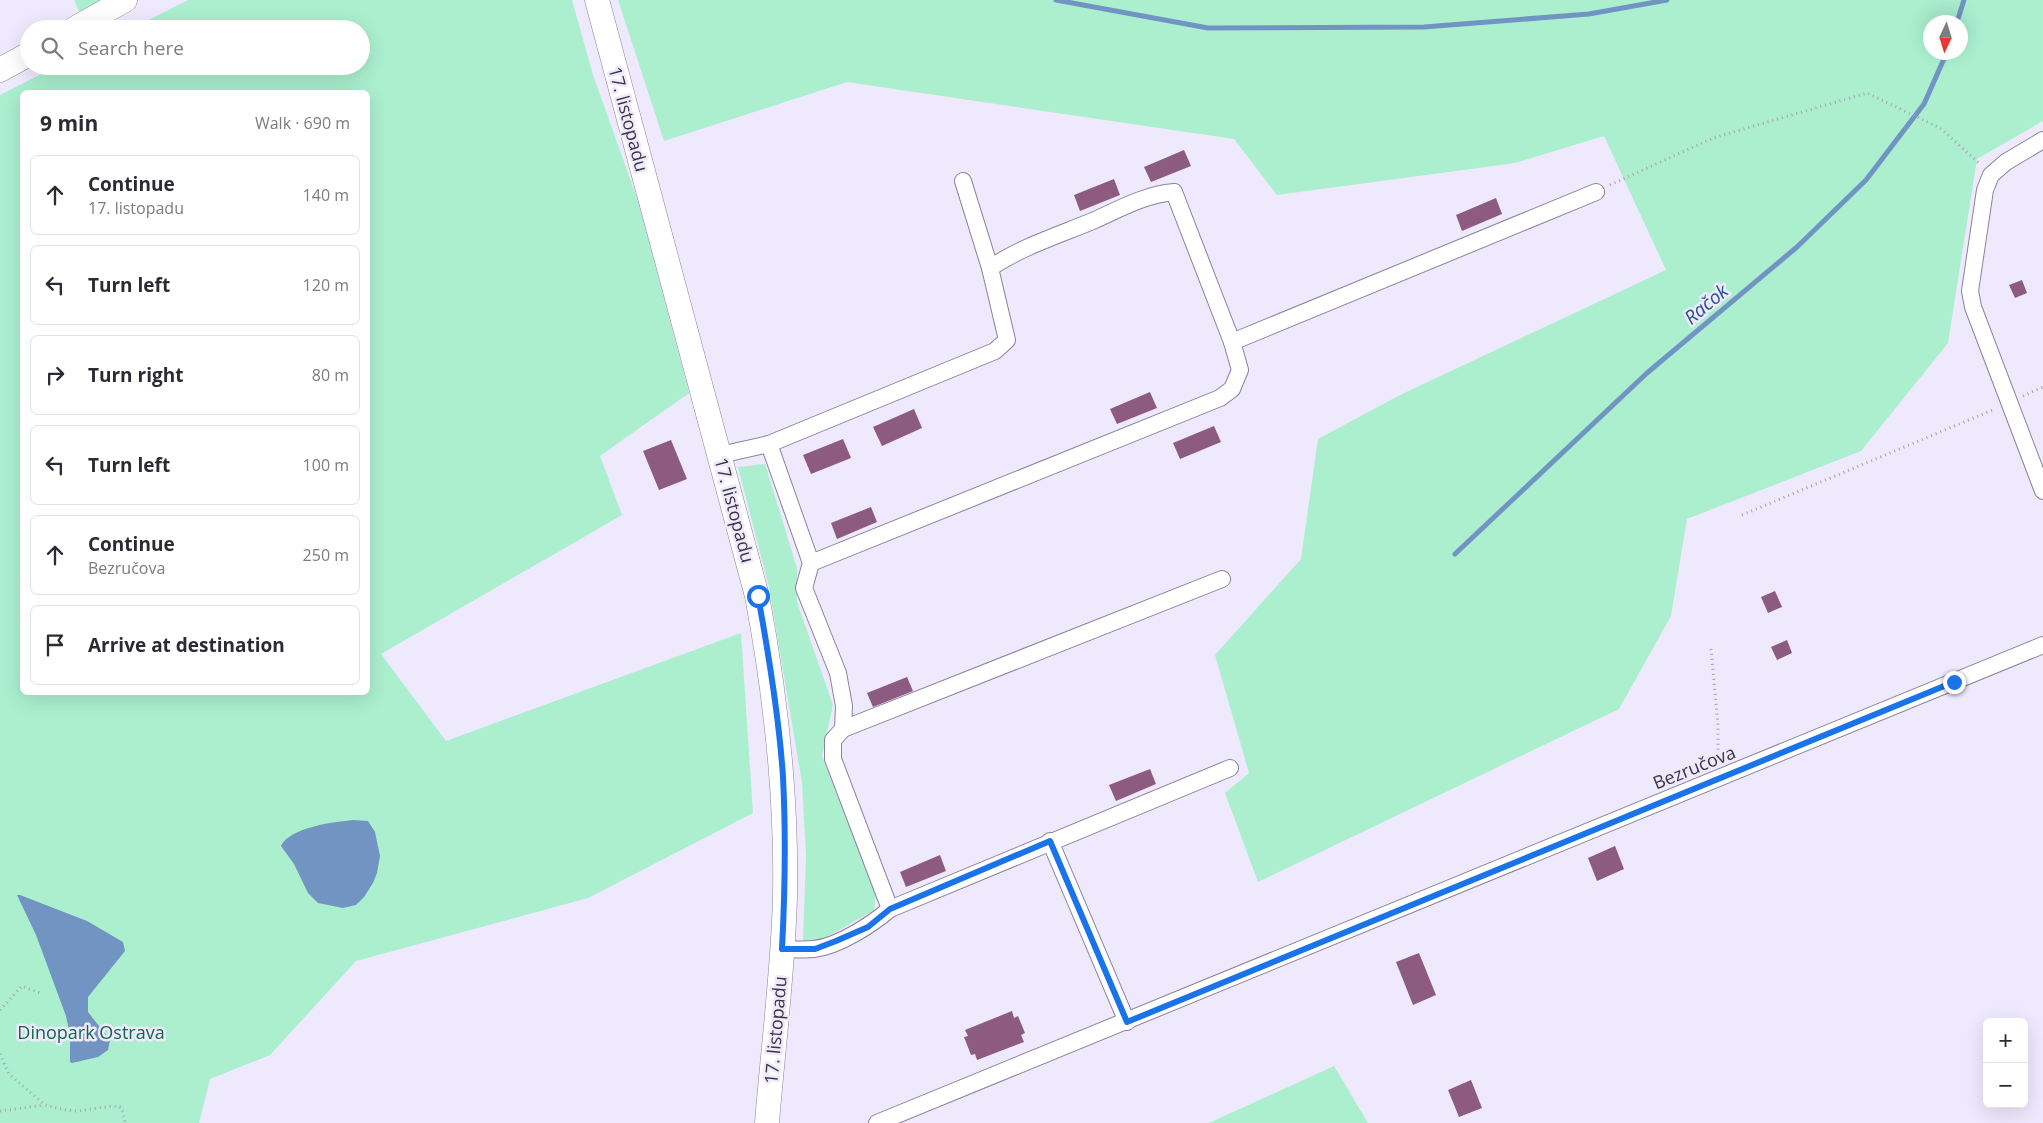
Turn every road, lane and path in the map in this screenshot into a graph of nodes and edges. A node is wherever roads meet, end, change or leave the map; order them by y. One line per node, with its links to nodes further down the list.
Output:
1 (125, 0): 3 (main road)
2 (597, 0): 15 (main road, 17. listopadu)
3 (90, 20)
4 (20, 59): 5 (main road)
5 (0, 70)
6 (2043, 140): 7 (street)
7 (1991, 175): 9 (path); 13 (street)
8 (964, 181): 10 (street)
9 (1596, 192): 11 (street)
10 (990, 268): 11 (street); 14 (street)
11 (1232, 342): 18 (street)
12 (2043, 387): 13 (path)
13 (2009, 403): 16 (street); 17 (path)
14 (769, 444): 15 (street); 18 (street)
15 (720, 455): 27 (main road, 17. listopadu)
16 (2043, 491)
17 (1742, 515)
18 (811, 563): 22 (street)
19 (1222, 579): 22 (street)
20 (2043, 645): 24 (street, Bezručova)
21 (1711, 649): 24 (path)
22 (843, 728): 26 (street)
23 (1230, 768): 25 (street)
24 (1719, 779): 30 (street, Bezručova)
25 (1050, 841): 26 (street); 30 (street)
26 (890, 909): 27 (street)
27 (782, 949): 36 (main road, 17. listopadu)
28 (40, 993): 29 (path)
29 (0, 1010)
30 (1127, 1022): 34 (street, Bezručova)
31 (0, 1054): 32 (path)
32 (45, 1105): 33 (path); 35 (path)
33 (0, 1111)
34 (885, 1122)
35 (125, 1123)
36 (767, 1123)

